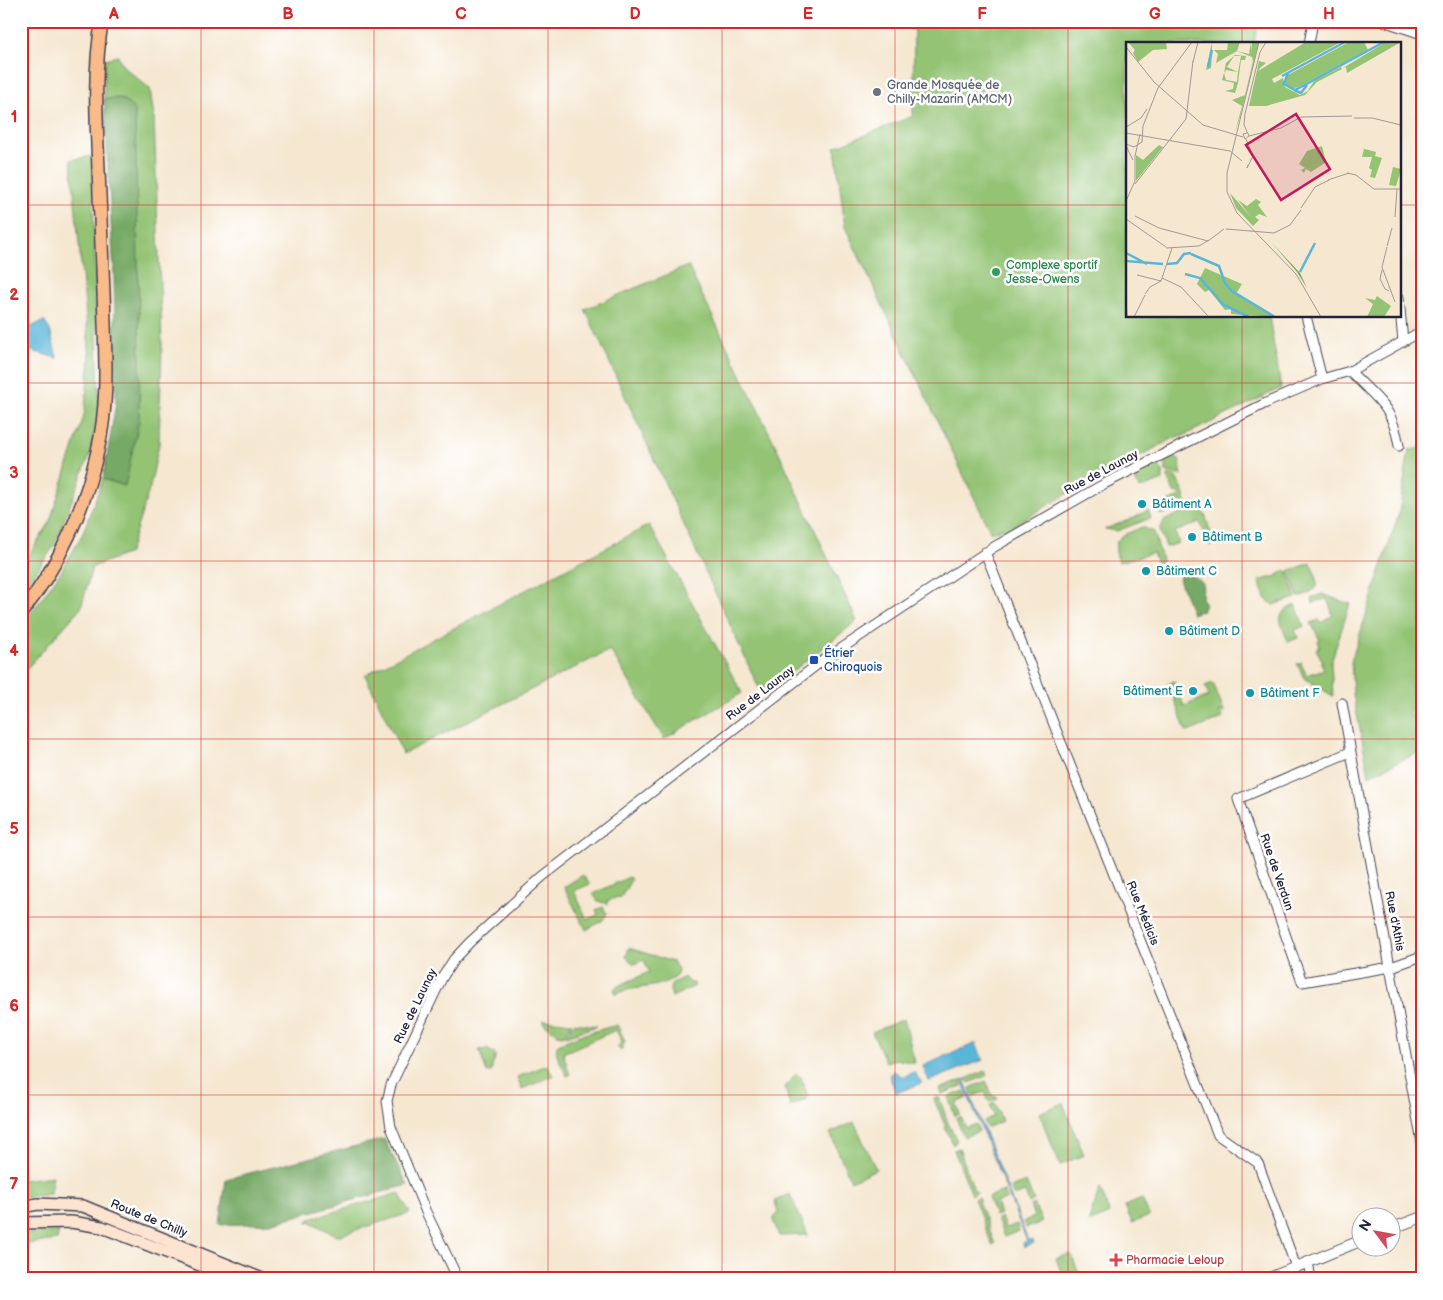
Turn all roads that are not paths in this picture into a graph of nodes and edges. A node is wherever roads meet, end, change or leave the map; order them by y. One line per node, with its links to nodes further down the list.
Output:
1 (102, 21): 14 (main road)
2 (1313, 21): 5 (street)
3 (1383, 21): 4 (street)
4 (1422, 34)
5 (1309, 42)
6 (1400, 308): 9 (street)
7 (1307, 318): 11 (street)
8 (1422, 331): 9 (street, Rue de Launay)
9 (1403, 342): 10 (street, Rue de Launay)
10 (1350, 370): 11 (street, Rue de Launay); 12 (street)
11 (1322, 379): 13 (street, Rue de Launay)
12 (1399, 446)
13 (985, 552): 26 (street, Rue Médicis); 29 (street, Rue de Launay)
14 (21, 612)
15 (1342, 703): 16 (street, Rue d'Athis)
16 (1350, 752): 18 (street, Rue d'Athis); 18 (street, Rue de Verdun)
17 (1422, 956): 18 (street)
18 (1391, 967): 19 (street, Rue d'Athis)
19 (1422, 1143)
20 (21, 1207): 28 (main road, Route de Chilly)
21 (1422, 1217): 23 (street)
22 (21, 1223): 27 (main road, Route de Chilly)
23 (1400, 1225)
24 (1350, 1245): 25 (street)
25 (1308, 1262): 26 (street); 31 (street)
26 (1296, 1267): 30 (street)
27 (236, 1279)
28 (262, 1279)
29 (458, 1279)
30 (1267, 1279)
31 (1311, 1279)

